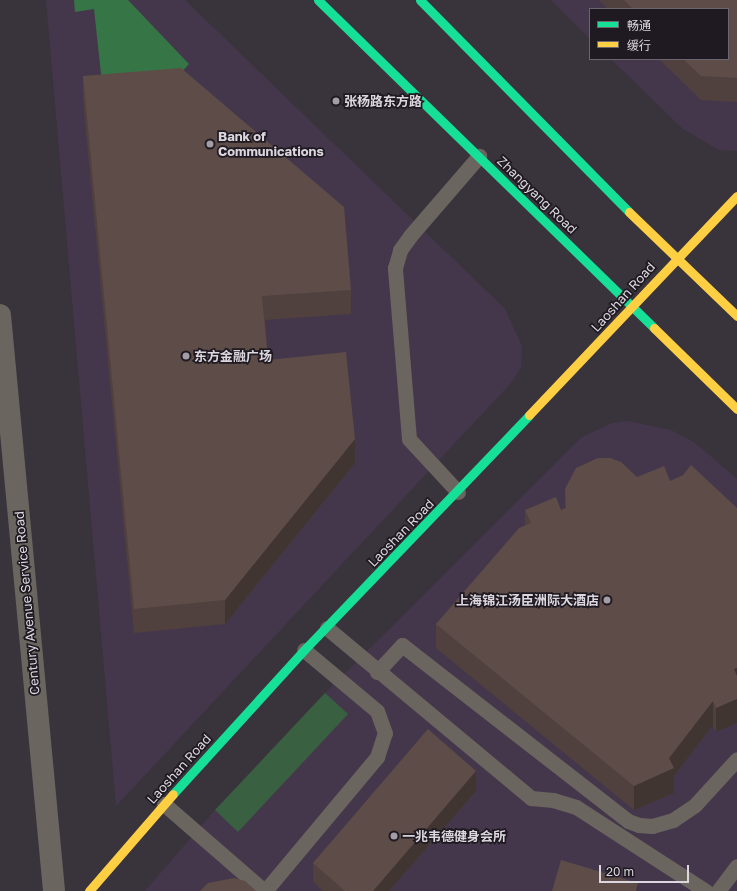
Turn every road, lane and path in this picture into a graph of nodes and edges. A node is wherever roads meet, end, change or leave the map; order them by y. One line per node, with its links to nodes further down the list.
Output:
1 (318, 0): 3 (main road, Zhangyang Road)
2 (420, 0): 5 (main road)
3 (479, 156): 6 (main road, Zhangyang Road); 10 (lane)
4 (737, 196): 5 (main road, Laoshan Road)
5 (675, 259): 6 (main road, Laoshan Road); 8 (main road)
6 (631, 306): 9 (main road, Zhangyang Road); 10 (main road, Laoshan Road)
7 (0, 315): 17 (street, Century Avenue Service Road)
8 (737, 316)
9 (737, 410)
10 (458, 492): 11 (main road, Laoshan Road)
11 (327, 628): 12 (main road, Laoshan Road); 13 (lane)
12 (304, 650): 15 (main road, Laoshan Road); 19 (lane)
13 (377, 672): 14 (lane); 20 (lane)
14 (737, 759)
15 (164, 804): 18 (main road, Laoshan Road); 19 (lane)
16 (737, 866): 21 (lane)
17 (54, 891)
18 (89, 891)
19 (265, 891)
20 (706, 891)
21 (718, 891)

